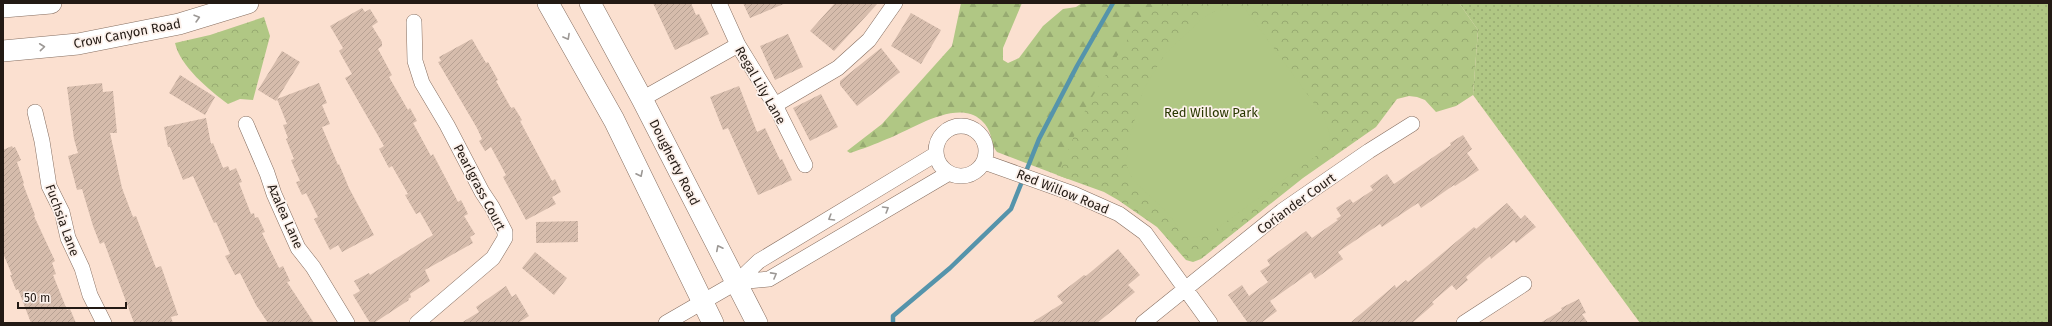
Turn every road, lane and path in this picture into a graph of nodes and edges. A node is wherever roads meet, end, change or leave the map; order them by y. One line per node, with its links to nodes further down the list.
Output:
1 (51, 3): 7 (main road)
2 (248, 3): 10 (main road, Crow Canyon Road, one-way to 2)
3 (548, 3): 23 (main road, one-way to 23)
4 (590, 3): 11 (main road, Dougherty Road)
5 (718, 3): 9 (street, Regal Lily Lane)
6 (895, 3): 12 (street)
7 (3, 7)
8 (414, 22): 26 (street, Pearlgrass Court)
9 (738, 45): 11 (street); 12 (street, Regal Lily Lane)
10 (3, 51)
11 (642, 100): 20 (main road, Dougherty Road, one-way to 11)
12 (775, 105): 18 (street, Regal Lily Lane)
13 (34, 112): 24 (street, Fuchsia Lane)
14 (246, 124): 25 (street, Azalea Lane)
15 (1412, 124): 22 (street, Coriander Court)
16 (936, 154): 17 (street); 19 (street); 20 (street, one-way to 20)
17 (984, 162): 19 (street); 22 (street, Red Willow Road)
18 (806, 166)
19 (949, 173): 20 (street, one-way to 19)
20 (736, 282): 23 (street); 29 (main road, Dougherty Road)
21 (1524, 284): 32 (street)
22 (1185, 289): 30 (street, Coriander Court); 31 (street, Red Willow Road)
23 (702, 302): 27 (street); 28 (main road)
24 (104, 323)
25 (347, 323)
26 (418, 323)
27 (666, 323)
28 (713, 323)
29 (757, 323)
30 (1143, 323)
31 (1210, 323)
32 (1464, 323)

